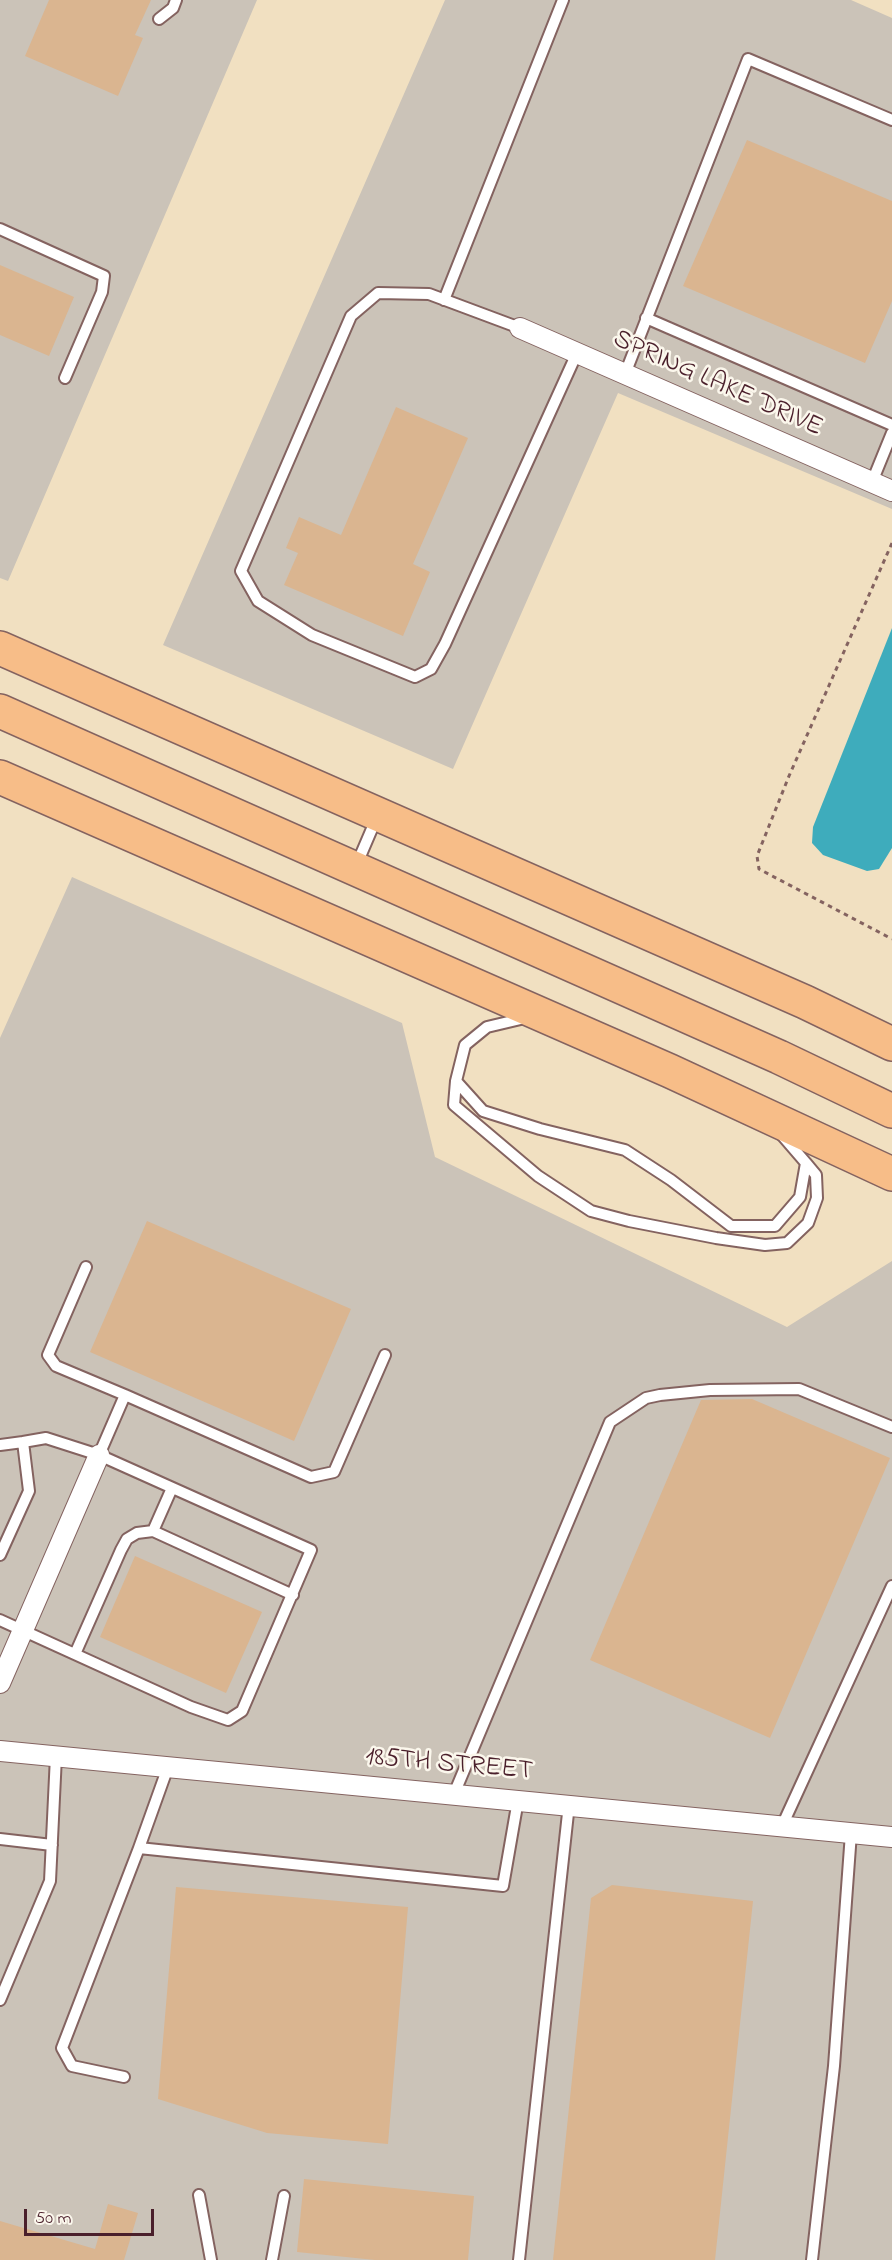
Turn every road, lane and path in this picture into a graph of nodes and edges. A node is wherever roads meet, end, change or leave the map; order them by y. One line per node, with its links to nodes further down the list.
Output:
1 (176, 0): 3 (lane)
2 (563, 0): 6 (lane)
3 (159, 19)
4 (892, 120): 7 (lane)
5 (0, 229): 11 (lane)
6 (444, 300): 8 (lane); 9 (lane)
7 (646, 318): 10 (lane); 12 (lane)
8 (520, 328): 9 (street, SPRING LAKE DRIVE)
9 (577, 353): 10 (street, SPRING LAKE DRIVE)
10 (625, 374): 14 (street, SPRING LAKE DRIVE)
11 (65, 378)
12 (892, 425)
13 (892, 433): 14 (lane)
14 (872, 482): 15 (street, SPRING LAKE DRIVE)
15 (892, 490)
16 (892, 543): 22 (path)
17 (0, 648): 20 (highway)
18 (0, 711): 21 (highway)
19 (0, 777): 23 (highway)
20 (378, 814): 21 (lane); 24 (highway)
21 (355, 870): 26 (highway)
22 (892, 939)
23 (540, 1014): 25 (lane); 27 (highway)
24 (892, 1044)
25 (456, 1081): 28 (lane); 28 (lane)
26 (892, 1111)
27 (763, 1114): 28 (lane); 29 (highway)
28 (806, 1163)
29 (892, 1174)
30 (86, 1267): 32 (lane)
31 (385, 1355): 32 (lane)
32 (125, 1395): 36 (lane)
33 (892, 1427): 49 (lane)
34 (24, 1442): 35 (lane); 36 (lane); 39 (lane)
35 (0, 1445)
36 (99, 1455): 37 (lane); 43 (street)
37 (172, 1488): 38 (lane); 41 (lane)
38 (153, 1531): 41 (lane); 44 (lane)
39 (0, 1555)
40 (892, 1586): 52 (lane)
41 (293, 1595): 44 (lane)
42 (0, 1620): 43 (lane)
43 (22, 1630): 44 (lane); 45 (street)
44 (75, 1654)
45 (0, 1683)
46 (0, 1750): 47 (street, 185TH STREET)
47 (56, 1756): 48 (street, 185TH STREET); 56 (lane)
48 (168, 1767): 49 (street, 185TH STREET); 57 (lane)
49 (454, 1794): 50 (street, 185TH STREET)
50 (518, 1800): 51 (street, 185TH STREET); 57 (lane)
51 (569, 1804): 52 (street, 185TH STREET); 64 (lane)
52 (782, 1826): 53 (street, 185TH STREET)
53 (851, 1833): 54 (street, 185TH STREET); 65 (lane)
54 (892, 1837)
55 (0, 1839): 56 (lane)
56 (52, 1845): 58 (lane)
57 (139, 1848): 59 (lane)
58 (0, 2000)
59 (124, 2077)
60 (200, 2195): 62 (lane)
61 (284, 2196): 63 (lane)
62 (211, 2260)
63 (272, 2260)
64 (519, 2260)
65 (812, 2260)

